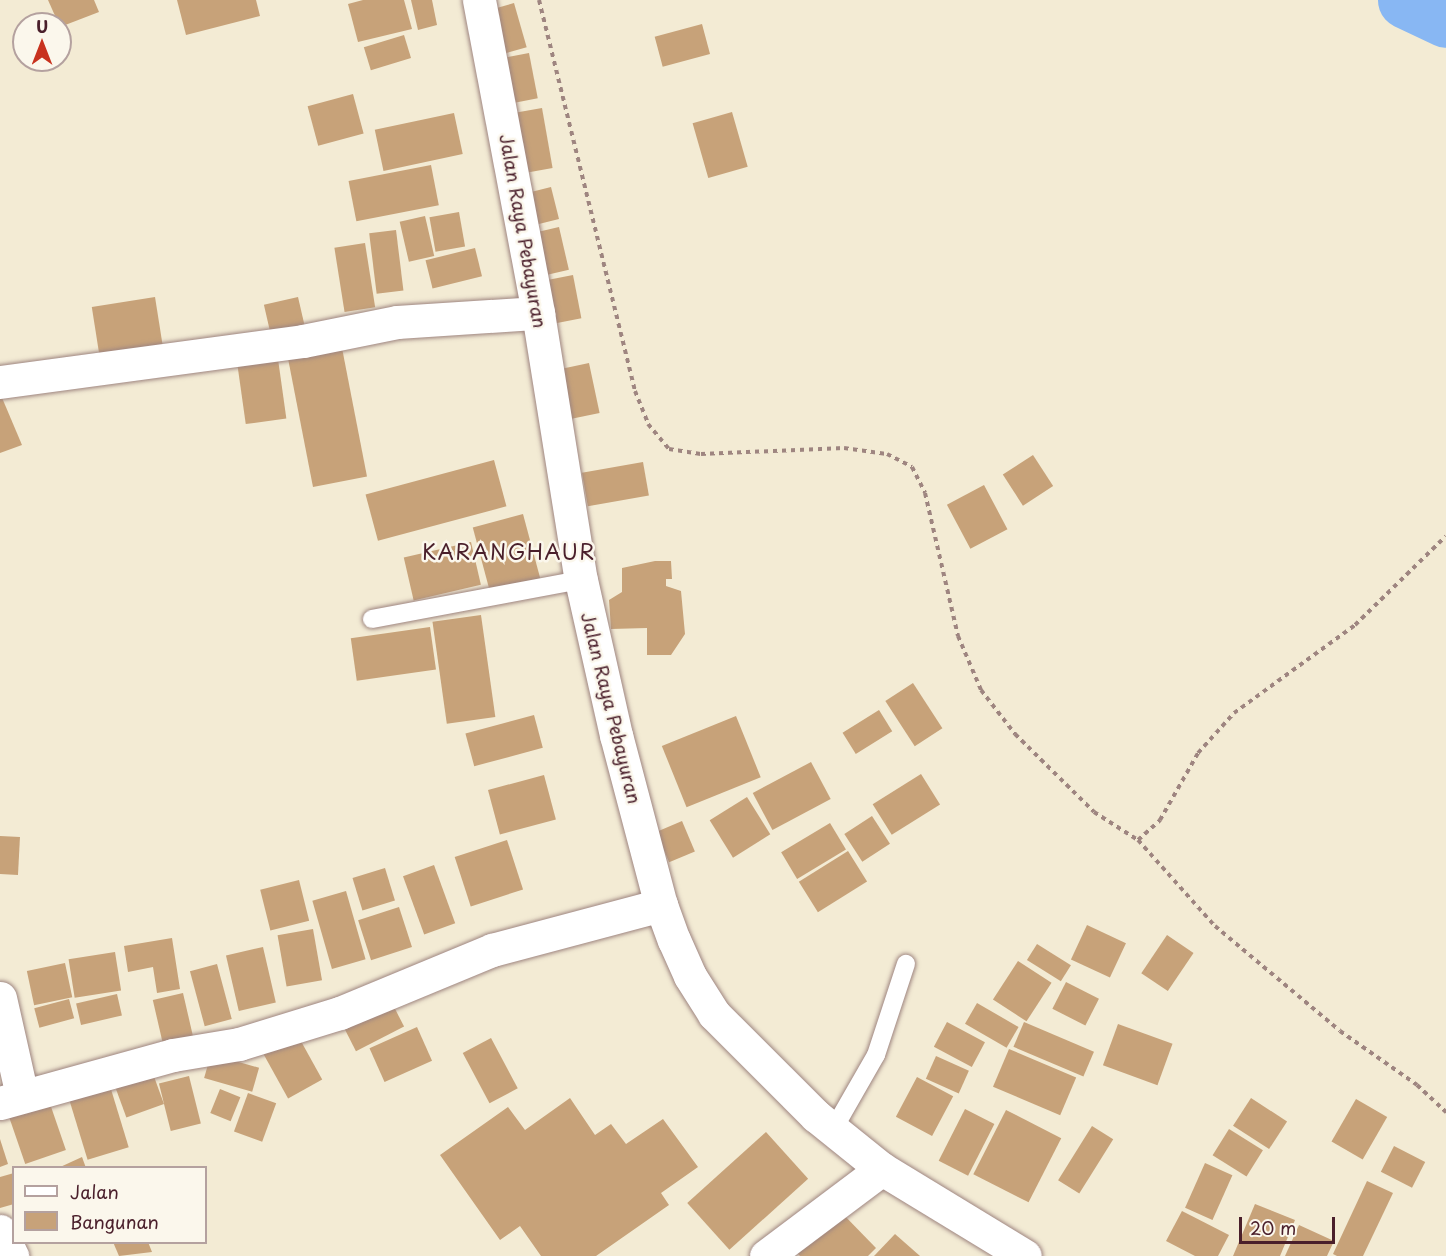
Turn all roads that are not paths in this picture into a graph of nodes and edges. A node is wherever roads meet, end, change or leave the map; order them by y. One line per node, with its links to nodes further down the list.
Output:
1 (479, 0): 2 (street, Jalan Raya Pebayuran)
2 (538, 313): 3 (street); 4 (street, Jalan Raya Pebayuran)
3 (0, 382)
4 (581, 580): 5 (lane); 6 (street, Jalan Raya Pebayuran)
5 (372, 619)
6 (661, 905): 10 (street); 11 (street, Jalan Raya Pebayuran)
7 (906, 964): 11 (lane)
8 (0, 998): 9 (street)
9 (3, 1031): 10 (street)
10 (11, 1100)
11 (833, 1130): 12 (street, Jalan Raya Pebayuran)
12 (882, 1169): 15 (street); 16 (street, Jalan Raya Pebayuran)
13 (0, 1231): 14 (street)
14 (12, 1256)
15 (766, 1256)
16 (1025, 1256)

